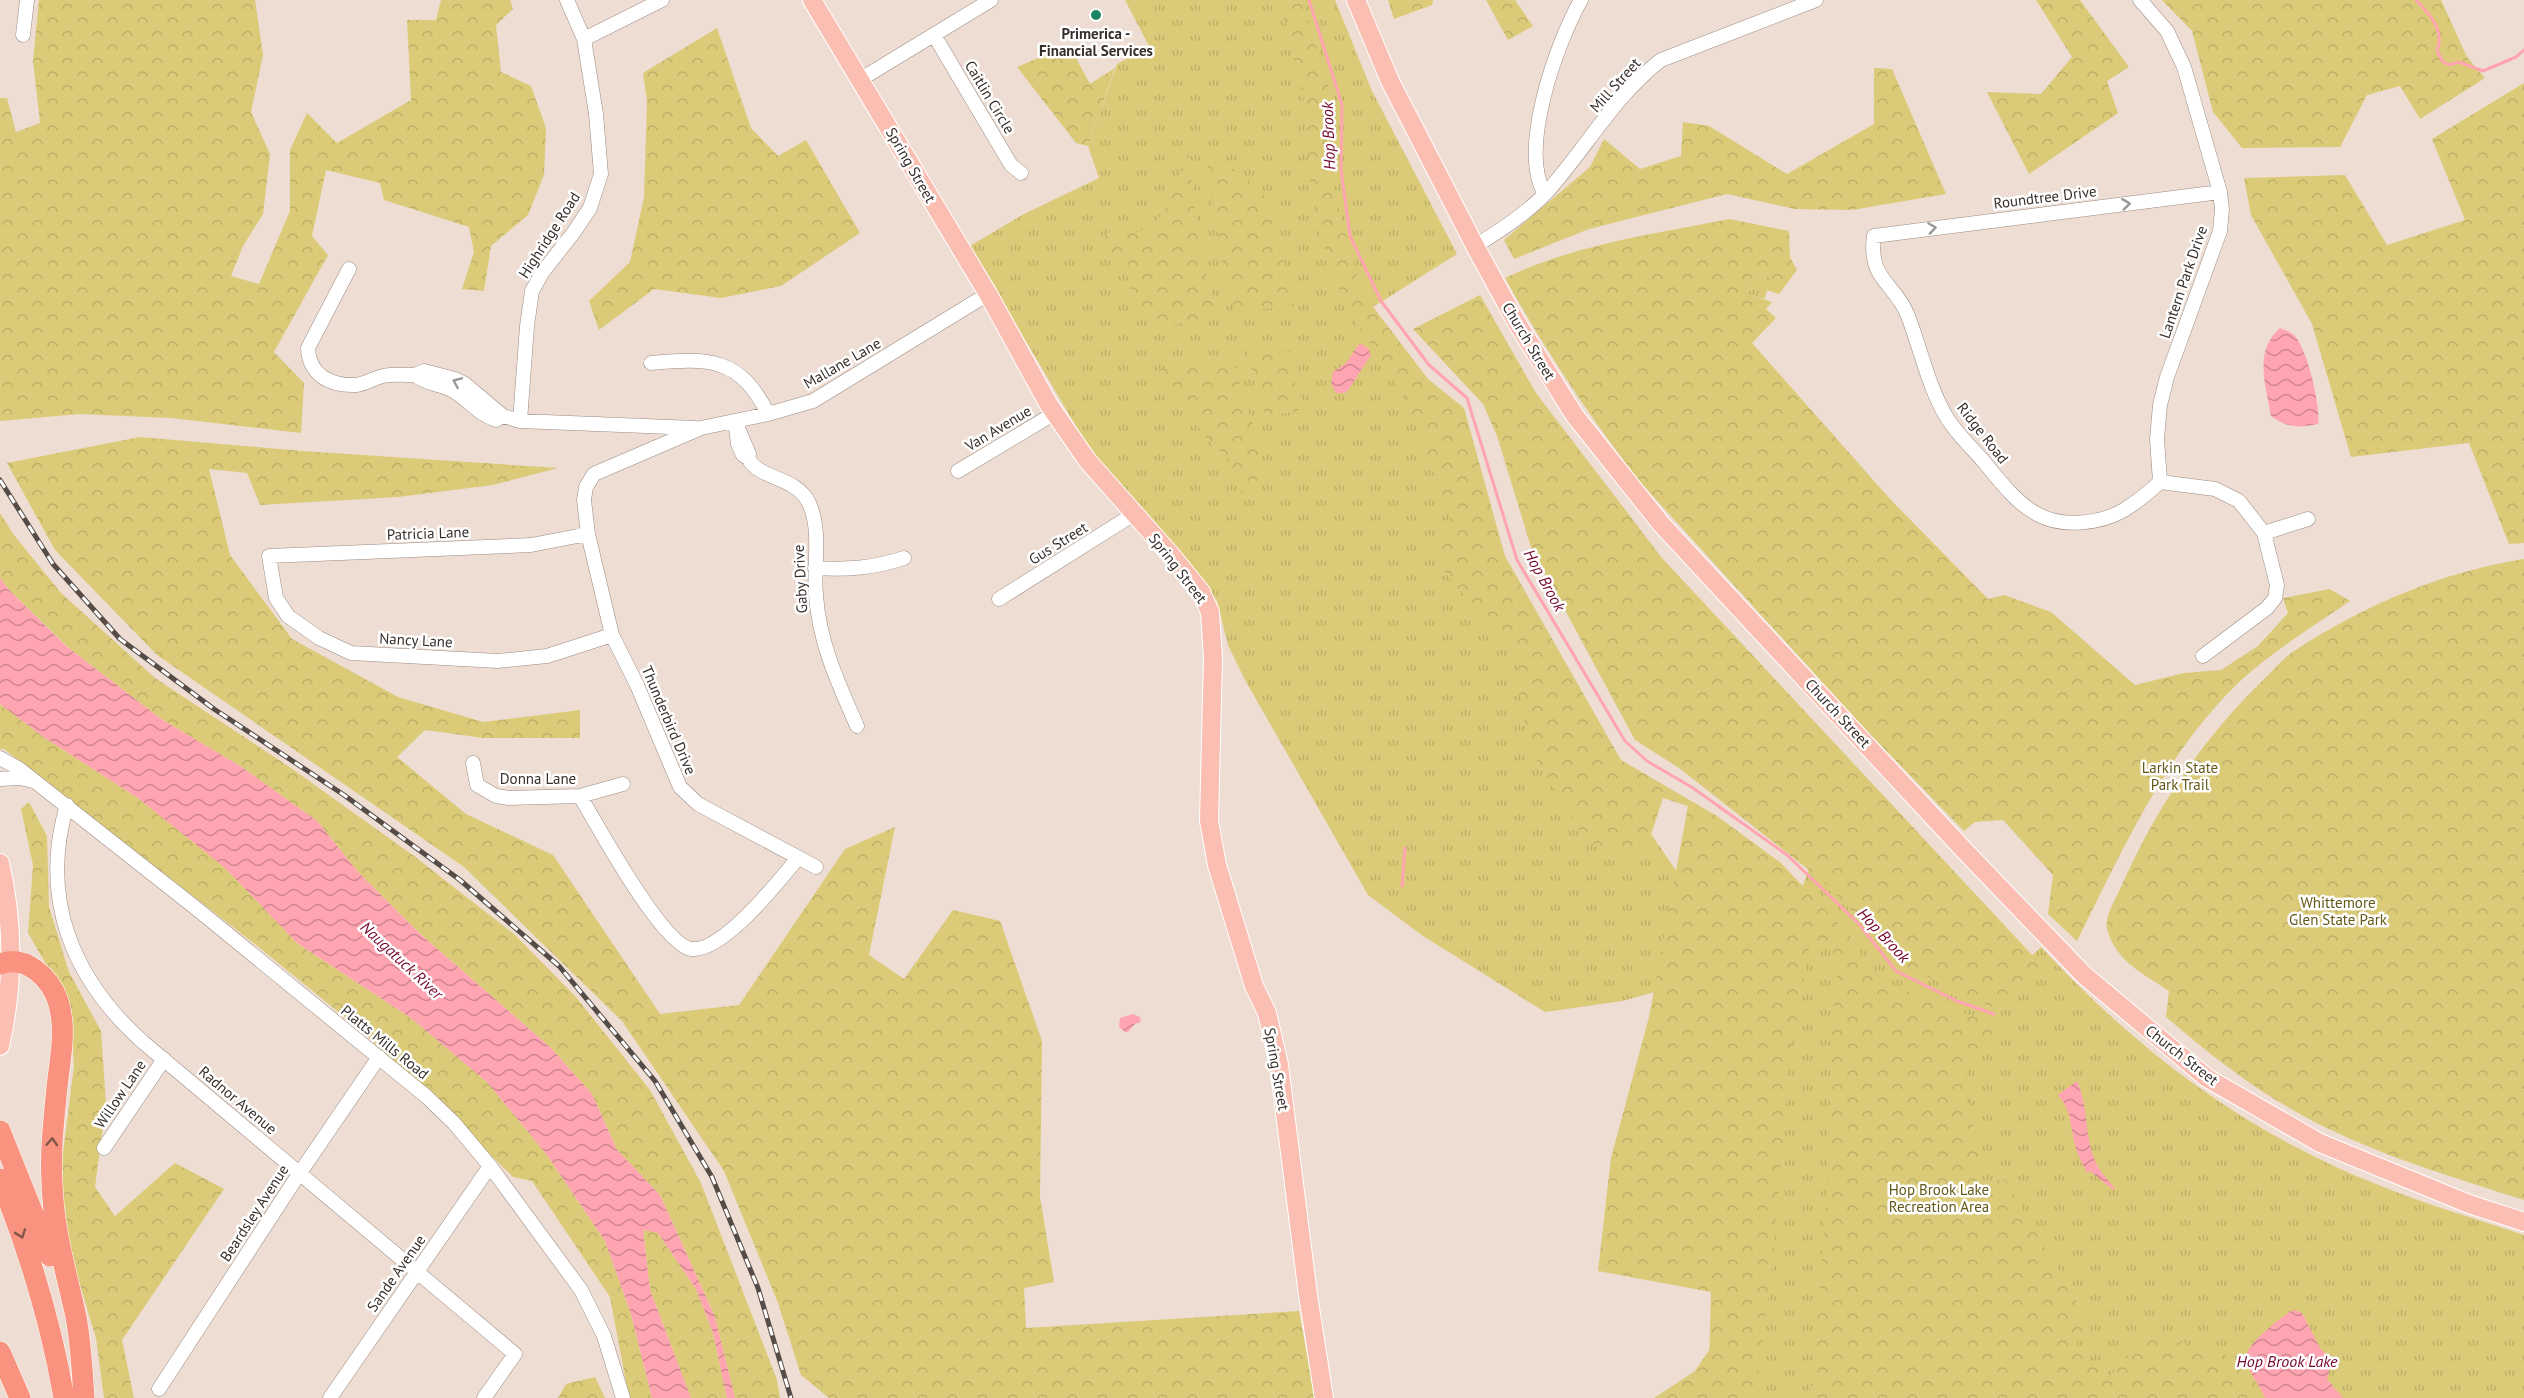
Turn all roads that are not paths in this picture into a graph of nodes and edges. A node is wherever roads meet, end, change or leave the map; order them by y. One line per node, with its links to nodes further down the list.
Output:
1 (27, 0): 10 (street)
2 (567, 0): 12 (street, Highridge Road)
3 (662, 0): 12 (street)
4 (812, 0): 13 (main road, Spring Street)
5 (991, 0): 11 (street)
6 (1356, 0): 18 (main road, Church Street)
7 (1581, 0): 16 (street)
8 (1816, 0): 16 (street, Mill Street)
9 (2140, 0): 15 (street, Lantern Park Drive)
10 (23, 34)
11 (934, 34): 13 (street); 14 (street, Caitlin Circle)
12 (584, 39): 24 (street, Highridge Road)
13 (861, 79): 20 (main road, Spring Street)
14 (1021, 173)
15 (2220, 192): 17 (street, Roundtree Drive, one-way to 15); 28 (street, Lantern Park Drive)
16 (1545, 194): 18 (street, Mill Street)
17 (1874, 236): 28 (street, Ridge Road)
18 (1475, 246): 59 (main road, Church Street)
19 (350, 269): 24 (street, Mallane Lane)
20 (988, 294): 22 (main road, Spring Street); 23 (street, Mallane Lane)
21 (651, 363): 23 (street)
22 (1055, 413): 27 (street, Van Avenue); 29 (main road, Spring Street)
23 (768, 414): 25 (street, Mallane Lane)
24 (520, 421): 26 (street, Mallane Lane)
25 (735, 421): 26 (street, Mallane Lane); 35 (street, Gaby Drive)
26 (701, 428): 32 (street, Mallane Lane)
27 (958, 471)
28 (2160, 482): 31 (street)
29 (1134, 514): 36 (street, Gus Street); 69 (main road, Spring Street)
30 (2308, 519): 31 (street)
31 (2264, 533): 38 (street)
32 (588, 534): 33 (street, Patricia Lane); 37 (street, Thunderbird Drive)
33 (269, 556): 37 (street, Nancy Lane)
34 (904, 558): 35 (street)
35 (815, 568): 39 (street, Gaby Drive)
36 (999, 599)
37 (612, 634): 47 (street, Thunderbird Drive)
38 (2203, 656)
39 (857, 726)
40 (0, 758): 43 (street, Platts Mills Road)
41 (473, 763): 45 (street, Donna Lane)
42 (0, 779): 43 (street, Platts Mills Road)
43 (39, 784): 46 (street, Platts Mills Road)
44 (623, 784): 45 (street, Donna Lane)
45 (580, 796): 47 (street)
46 (67, 805): 52 (street, Platts Mills Road); 53 (street, Radnor Avenue)
47 (798, 858): 49 (street, Thunderbird Drive)
48 (0, 863): 50 (main road)
49 (816, 867)
50 (6, 963): 51 (main road); 65 (highway, one-way to 50)
51 (0, 1046)
52 (379, 1057): 56 (street, Platts Mills Road); 57 (street, Beardsley Avenue)
53 (164, 1059): 55 (street, Willow Lane); 57 (street, Radnor Avenue)
54 (1, 1134): 65 (highway)
55 (104, 1148)
56 (490, 1166): 60 (street, Sande Avenue); 68 (street, Platts Mills Road)
57 (300, 1173): 60 (street, Radnor Avenue); 62 (street, Beardsley Avenue)
58 (0, 1179): 64 (highway, one-way to 64)
59 (2524, 1222)
60 (418, 1271): 66 (street, Sande Avenue); 67 (street, Radnor Avenue)
61 (0, 1352): 63 (highway)
62 (159, 1389)
63 (20, 1398)
64 (64, 1398)
65 (84, 1398)
66 (330, 1398)
67 (484, 1398)
68 (623, 1398)
69 (1324, 1398)

